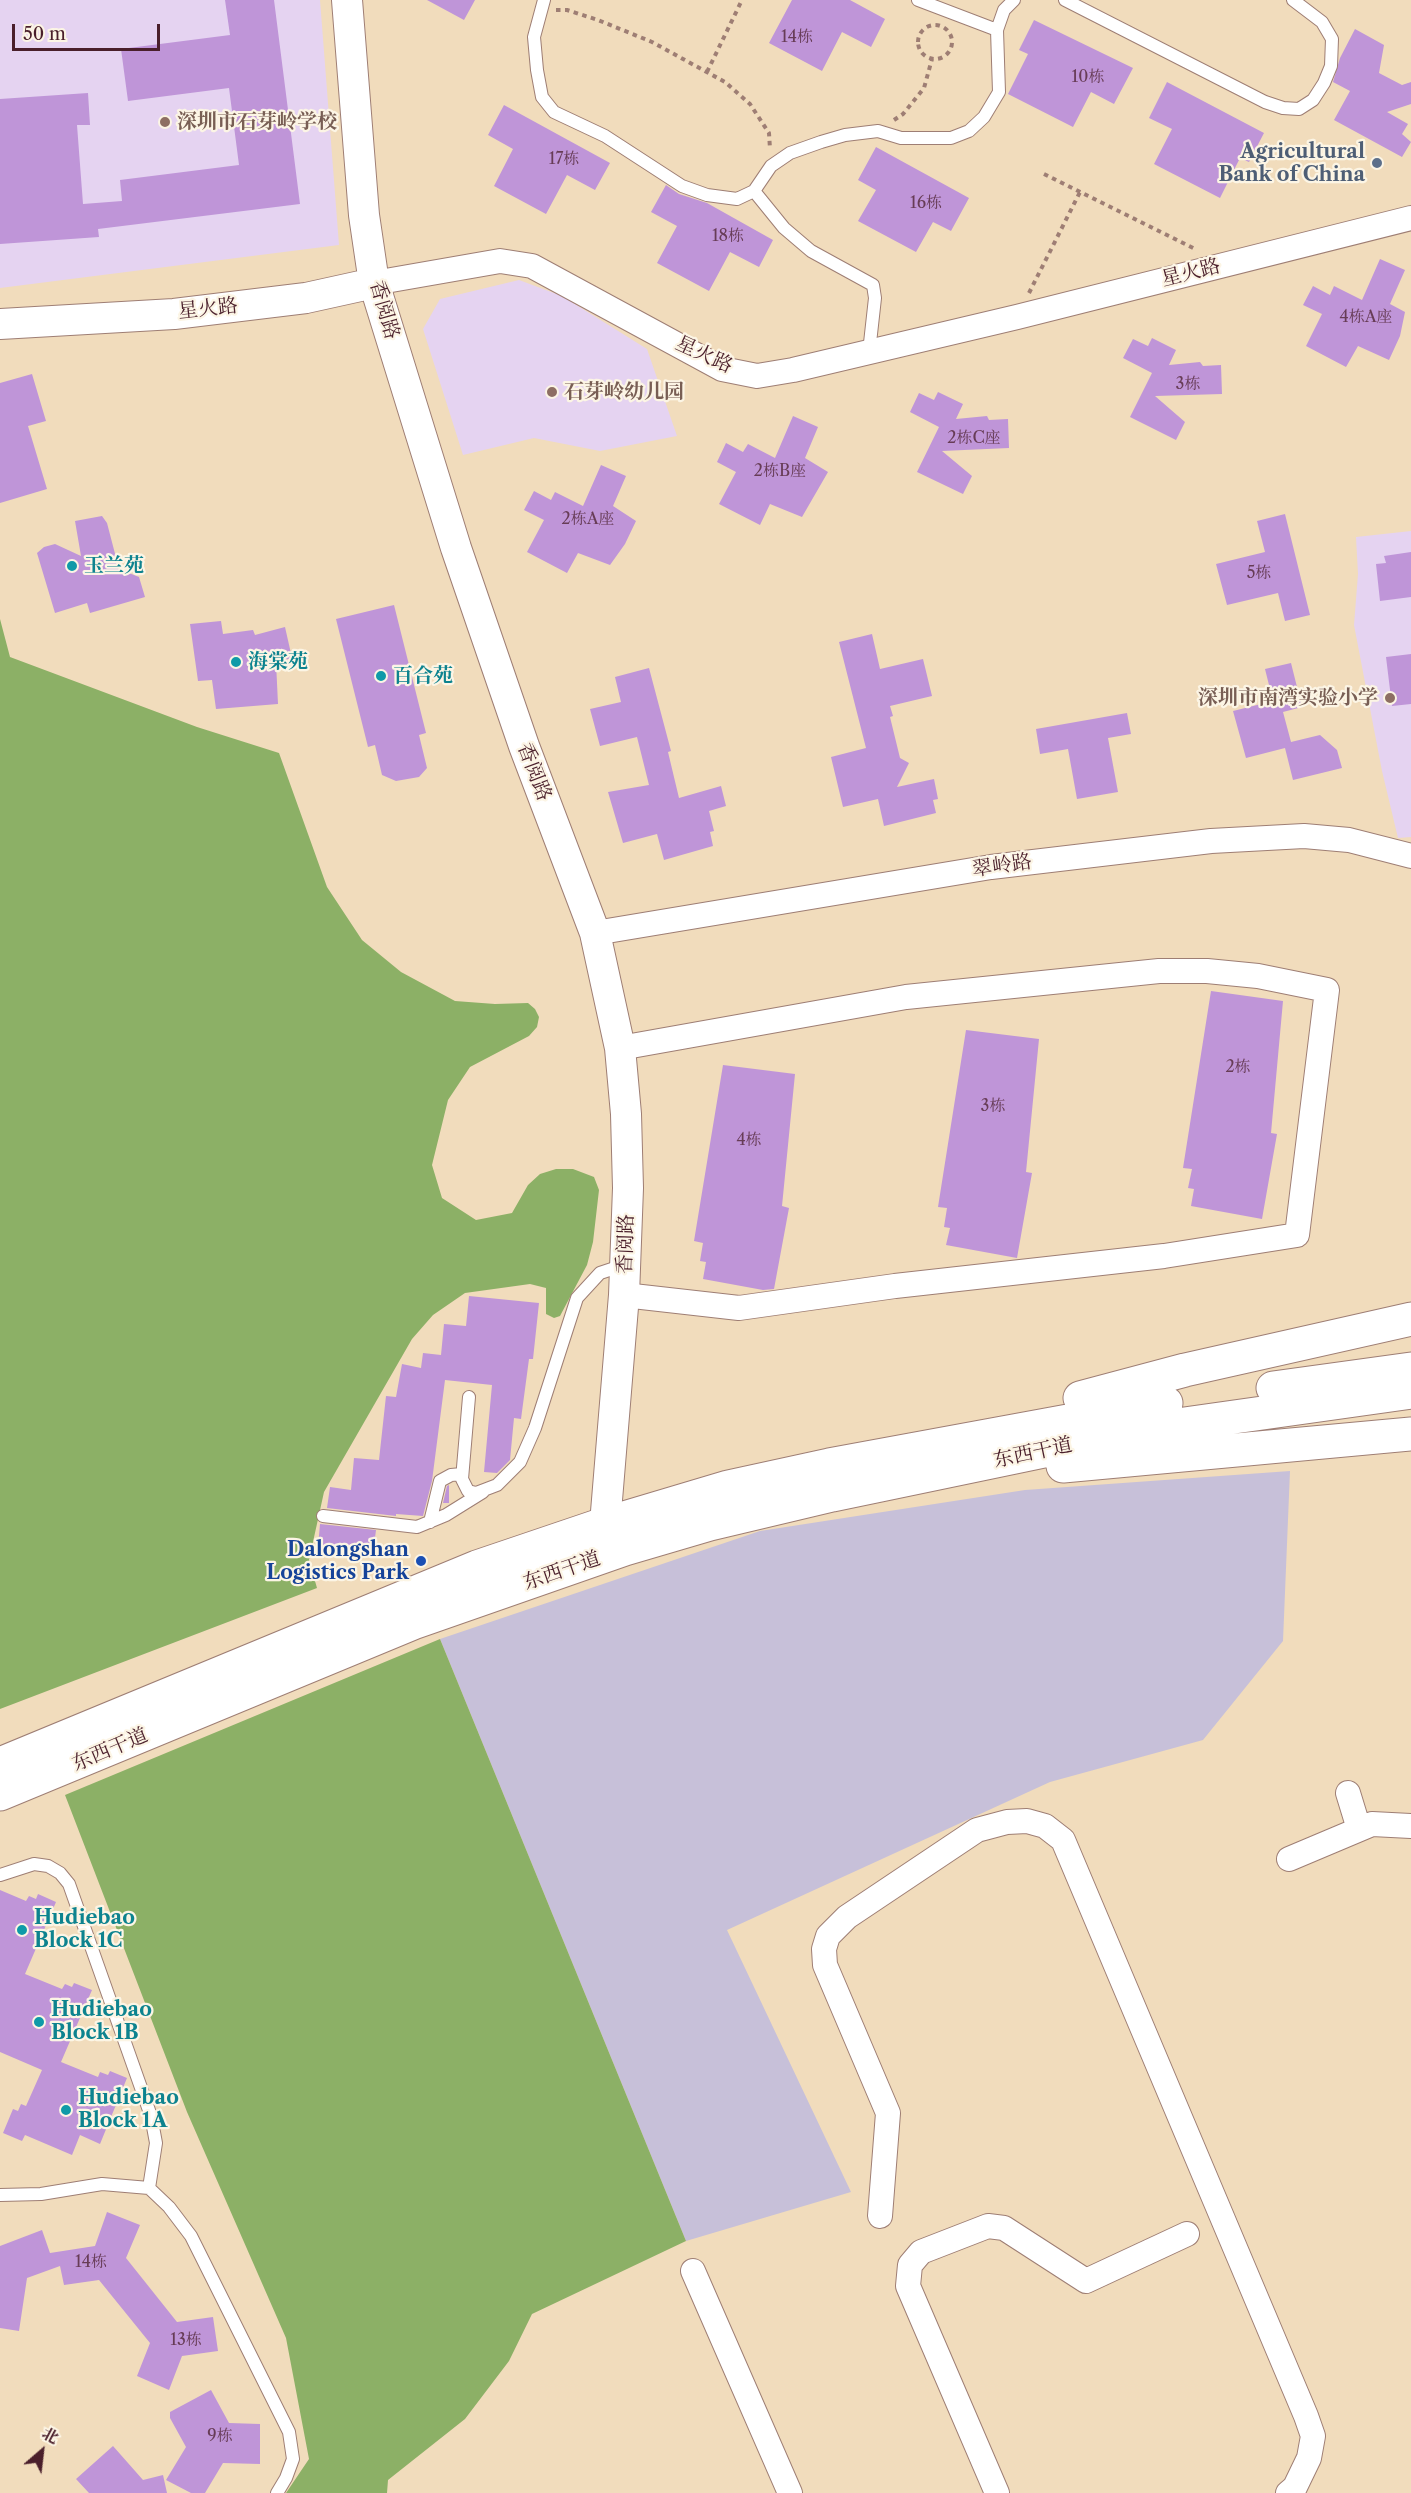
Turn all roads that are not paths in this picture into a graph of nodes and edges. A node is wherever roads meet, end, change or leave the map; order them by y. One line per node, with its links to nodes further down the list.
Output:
1 (347, 0): 10 (street, 香阅路)
2 (918, 0): 7 (lane)
3 (1014, 0): 7 (lane)
4 (1065, 0): 5 (lane)
5 (1293, 0)
6 (542, 5): 8 (lane)
7 (996, 30): 8 (lane)
8 (754, 191): 12 (lane)
9 (1411, 218): 12 (street, 星火路)
10 (374, 283): 11 (street, 星火路); 12 (street, 星火路); 14 (street, 香阅路)
11 (0, 324)
12 (869, 352)
13 (1411, 856): 14 (street, 翠岭路)
14 (595, 933): 15 (street, 香阅路)
15 (620, 1048): 16 (street, 香阅路); 17 (street)
16 (625, 1264): 17 (street, 香阅路); 26 (lane)
17 (624, 1295): 29 (street, 香阅路)
18 (1411, 1319): 25 (main road)
19 (1411, 1369): 22 (main road)
20 (1411, 1392): 22 (main road)
21 (469, 1397): 24 (lane)
22 (1148, 1417): 25 (main road, 东西干道)
23 (1411, 1434): 25 (main road)
24 (462, 1474): 26 (lane); 28 (lane)
25 (831, 1480): 29 (main road, 东西干道); 30 (main road, 东西干道)
26 (484, 1492): 28 (lane)
27 (323, 1516): 28 (lane)
28 (430, 1522)
29 (604, 1524): 30 (street, 香阅路); 31 (main road, 东西干道)
30 (603, 1557): 33 (main road, 东西干道)
31 (0, 1764)
32 (1348, 1793): 35 (street)
33 (0, 1794)
34 (1411, 1826): 35 (street)
35 (1359, 1829): 36 (street)
36 (1289, 1859)
37 (0, 1875): 38 (lane)
38 (149, 2188): 39 (lane); 43 (lane)
39 (0, 2195)
40 (880, 2216): 46 (street)
41 (1187, 2234): 45 (street)
42 (693, 2271): 44 (street)
43 (277, 2493)
44 (790, 2493)
45 (997, 2493)
46 (1288, 2493)

